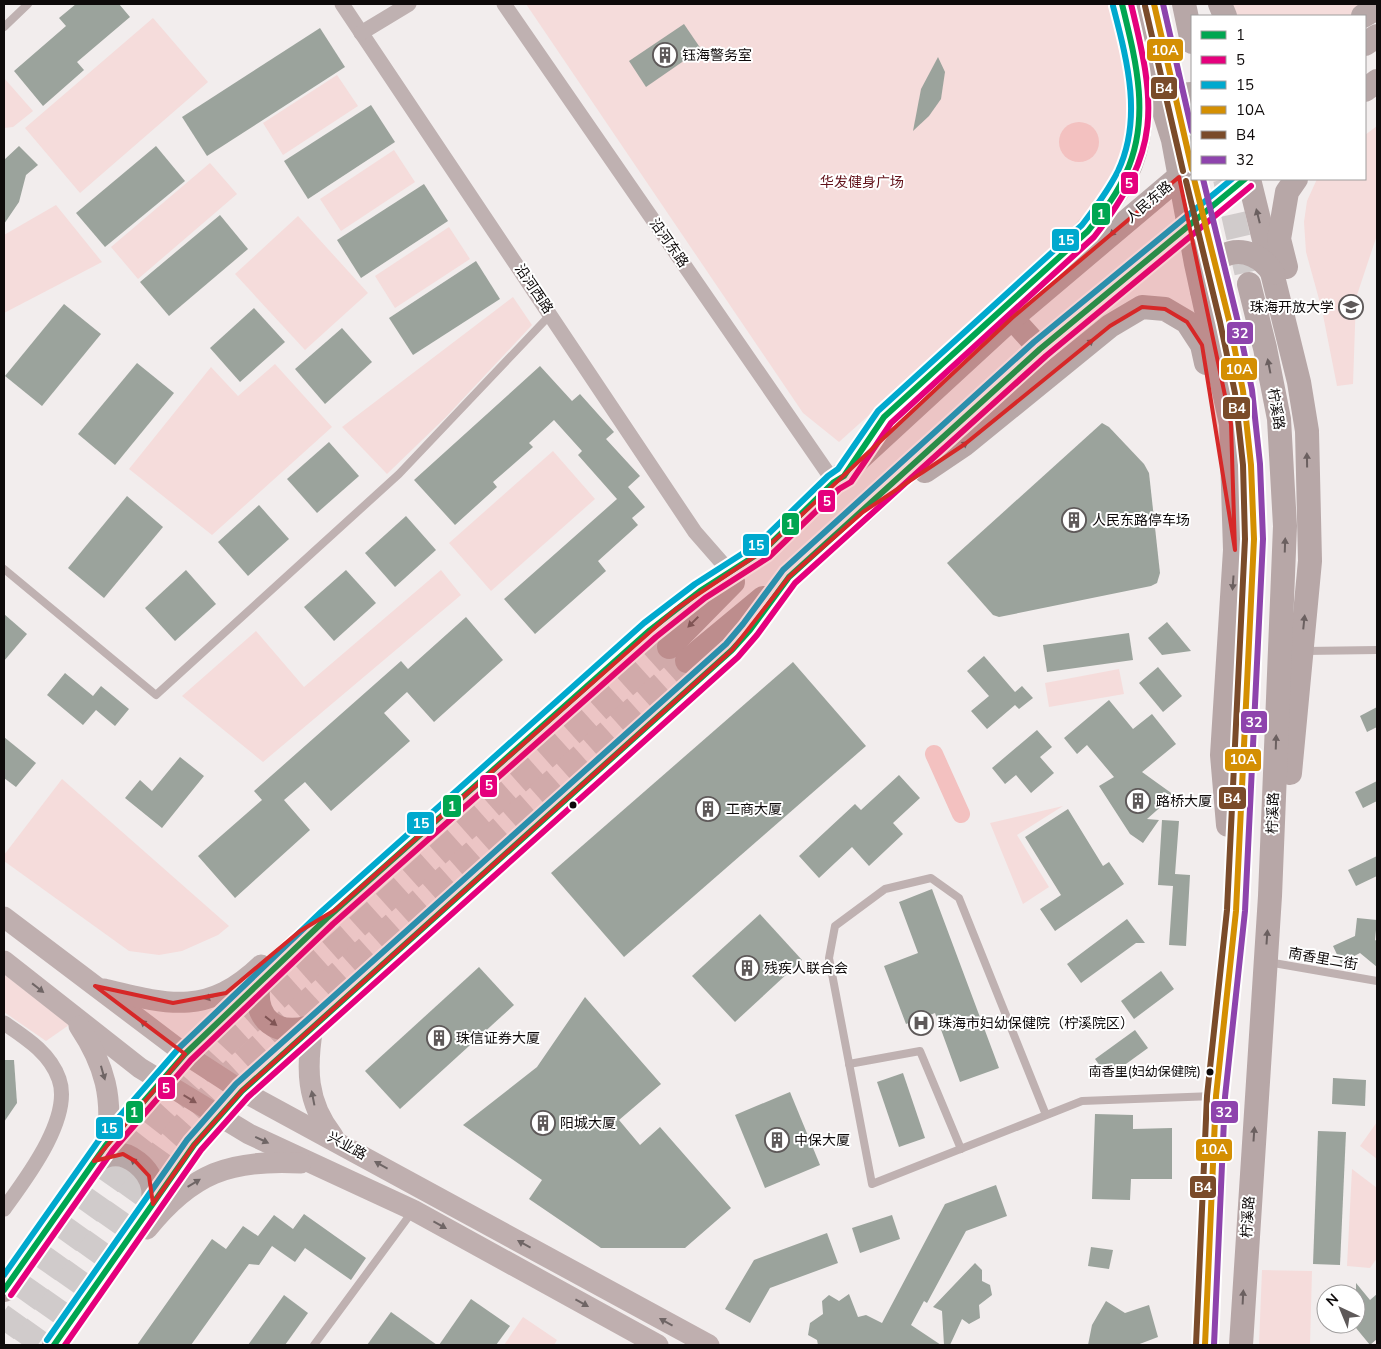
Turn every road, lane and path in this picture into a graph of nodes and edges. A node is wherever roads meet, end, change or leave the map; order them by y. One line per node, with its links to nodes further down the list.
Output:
1 (28, 4): 11 (lane)
2 (342, 4): 12 (street, 沿河西路)
3 (409, 4): 12 (street)
4 (504, 4): 35 (street, 沿河东路)
5 (1122, 4): 35 (main road)
6 (1135, 4): 17 (main road)
7 (1154, 4): 16 (main road)
8 (1184, 4): 14 (main road)
9 (1377, 8): 10 (main road)
10 (1365, 15)
11 (4, 27)
12 (361, 33): 31 (street, 沿河西路)
13 (1377, 36): 15 (main road)
14 (1191, 37)
15 (1366, 43)
16 (1165, 54)
17 (1154, 80): 20 (main road); 23 (main road)
18 (1377, 81): 19 (main road)
19 (1366, 89)
20 (1191, 94)
21 (1377, 98): 22 (main road)
22 (1366, 106)
23 (1186, 171): 27 (main road); 32 (main road, 人民东路, one-way to 32)
24 (1246, 180): 27 (main road)
25 (1247, 180): 28 (main road, one-way to 25)
26 (1295, 180): 34 (main road)
27 (1190, 224): 30 (main road); 33 (main road)
28 (1272, 273): 30 (main road); 34 (main road)
29 (1249, 284): 46 (main road, 柠溪路, one-way to 29)
30 (1211, 290): 38 (main road); 48 (main road)
31 (551, 314): 39 (lane); 40 (street, 沿河西路)
32 (1012, 318): 33 (main road); 35 (main road, 人民东路)
33 (1040, 349): 36 (main road)
34 (1299, 382): 44 (main road, one-way to 34)
35 (839, 479): 37 (main road, 人民东路)
36 (863, 512): 38 (main road, one-way to 38); 41 (main road)
37 (764, 550): 40 (main road, 人民东路); 42 (main road, one-way to 42)
38 (1235, 550): 48 (main road, one-way to 48)
39 (4, 570)
40 (730, 572): 47 (main road, 人民东路)
41 (788, 576): 45 (main road); 57 (main road)
42 (669, 647)
43 (1377, 650): 44 (lane)
44 (1301, 651): 46 (main road)
45 (687, 661)
46 (1270, 896): 51 (main road, 柠溪路, one-way to 46)
47 (335, 910): 52 (main road, 人民东路); 54 (main road, one-way to 54)
48 (1236, 912): 62 (main road)
49 (4, 917): 54 (main road, 兴业路)
50 (4, 961): 55 (main road, 兴业路, one-way to 55)
51 (1265, 962): 53 (lane, 南香里二街); 79 (main road, 柠溪路, one-way to 51)
52 (259, 981): 57 (main road, one-way to 57); 58 (main road, 人民东路)
53 (1377, 981)
54 (95, 986): 58 (main road, 兴业路, one-way to 54)
55 (72, 1015): 60 (main road, 兴业路); 67 (main road, one-way to 67)
56 (4, 1023): 70 (street)
57 (313, 1026): 61 (main road); 65 (main road, one-way to 57)
58 (185, 1054): 60 (main road, 人民东路); 61 (main road, 兴业路)
59 (849, 1064): 63 (lane); 66 (lane); 66 (lane)
60 (160, 1081): 64 (main road, 兴业路, one-way to 64); 67 (main road, 人民东路)
61 (242, 1091): 64 (main road); 65 (main road, 兴业路)
62 (1216, 1096): 63 (lane); 78 (main road)
63 (1046, 1115): 66 (lane)
64 (219, 1116): 68 (main road, 兴业路, one-way to 68); 69 (main road)
65 (336, 1140): 77 (main road, 兴业路, one-way to 65)
66 (961, 1149)
67 (100, 1153): 69 (main road, one-way to 67); 72 (main road, 人民东路)
68 (313, 1164): 71 (main road, 兴业路); 73 (main road, one-way to 68)
69 (153, 1204): 73 (main road)
70 (4, 1210)
71 (413, 1210): 75 (lane); 76 (main road, 兴业路, one-way to 76)
72 (4, 1290)
73 (79, 1309): 74 (main road)
74 (54, 1345)
75 (314, 1345)
76 (658, 1345)
77 (709, 1345)
78 (1205, 1345)
79 (1241, 1345)

